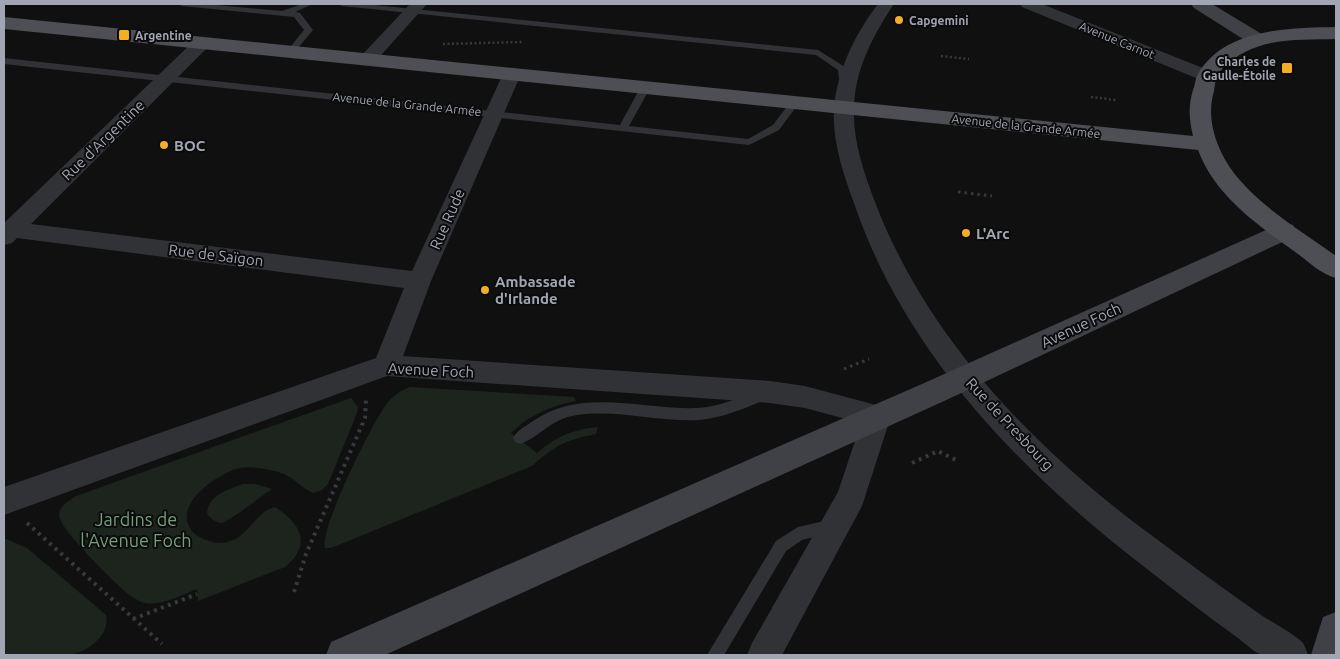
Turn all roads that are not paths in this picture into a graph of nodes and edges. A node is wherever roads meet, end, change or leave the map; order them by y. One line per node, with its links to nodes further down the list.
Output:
1 (182, 4): 8 (lane)
2 (309, 4): 8 (lane)
3 (342, 4): 7 (lane)
4 (886, 4): 21 (street, Rue de Presbourg)
5 (1028, 4): 17 (street, Avenue Carnot)
6 (1200, 4): 11 (main road)
7 (416, 7): 14 (street); 21 (lane)
8 (284, 13): 13 (lane)
9 (4, 23): 12 (main road, Avenue de la Grande Armée)
10 (1336, 33): 11 (main road)
11 (1258, 40): 17 (main road)
12 (202, 43): 13 (main road, Avenue de la Grande Armée); 18 (street, Rue d'Argentine)
13 (290, 52): 14 (main road, Avenue de la Grande Armée)
14 (367, 60): 16 (main road, Avenue de la Grande Armée)
15 (4, 61): 18 (lane, Avenue de la Grande Armée)
16 (512, 74): 19 (main road, Avenue de la Grande Armée); 22 (street, Rue Rude)
17 (1207, 76): 24 (main road)
18 (167, 78): 22 (lane, Avenue de la Grande Armée); 26 (street, Rue d'Argentine)
19 (645, 88): 20 (main road, Avenue de la Grande Armée); 23 (lane)
20 (794, 103): 21 (main road, Avenue de la Grande Armée); 23 (lane, Avenue de la Grande Armée)
21 (844, 108): 24 (main road, Avenue de la Grande Armée); 30 (street, Rue de Presbourg)
22 (494, 113): 23 (lane, Avenue de la Grande Armée); 28 (street, Rue Rude)
23 (623, 128)
24 (1208, 144): 25 (main road)
25 (1284, 231): 27 (main road); 30 (main road, Avenue Foch)
26 (8, 233): 28 (street, Rue de Saïgon)
27 (1336, 270)
28 (419, 281): 29 (street, Rue Rude)
29 (386, 365): 31 (street, Avenue Foch); 34 (street, Avenue Foch)
30 (966, 378): 32 (main road, Avenue Foch); 40 (street, Rue de Presbourg)
31 (770, 392): 32 (street, Avenue Foch); 33 (lane)
32 (877, 416): 35 (street); 37 (main road, Avenue Foch)
33 (520, 438)
34 (13, 499)
35 (838, 524): 38 (lane); 39 (street)
36 (1336, 630): 41 (main road)
37 (344, 655)
38 (715, 655)
39 (764, 655)
40 (1291, 655)
41 (1329, 655)

